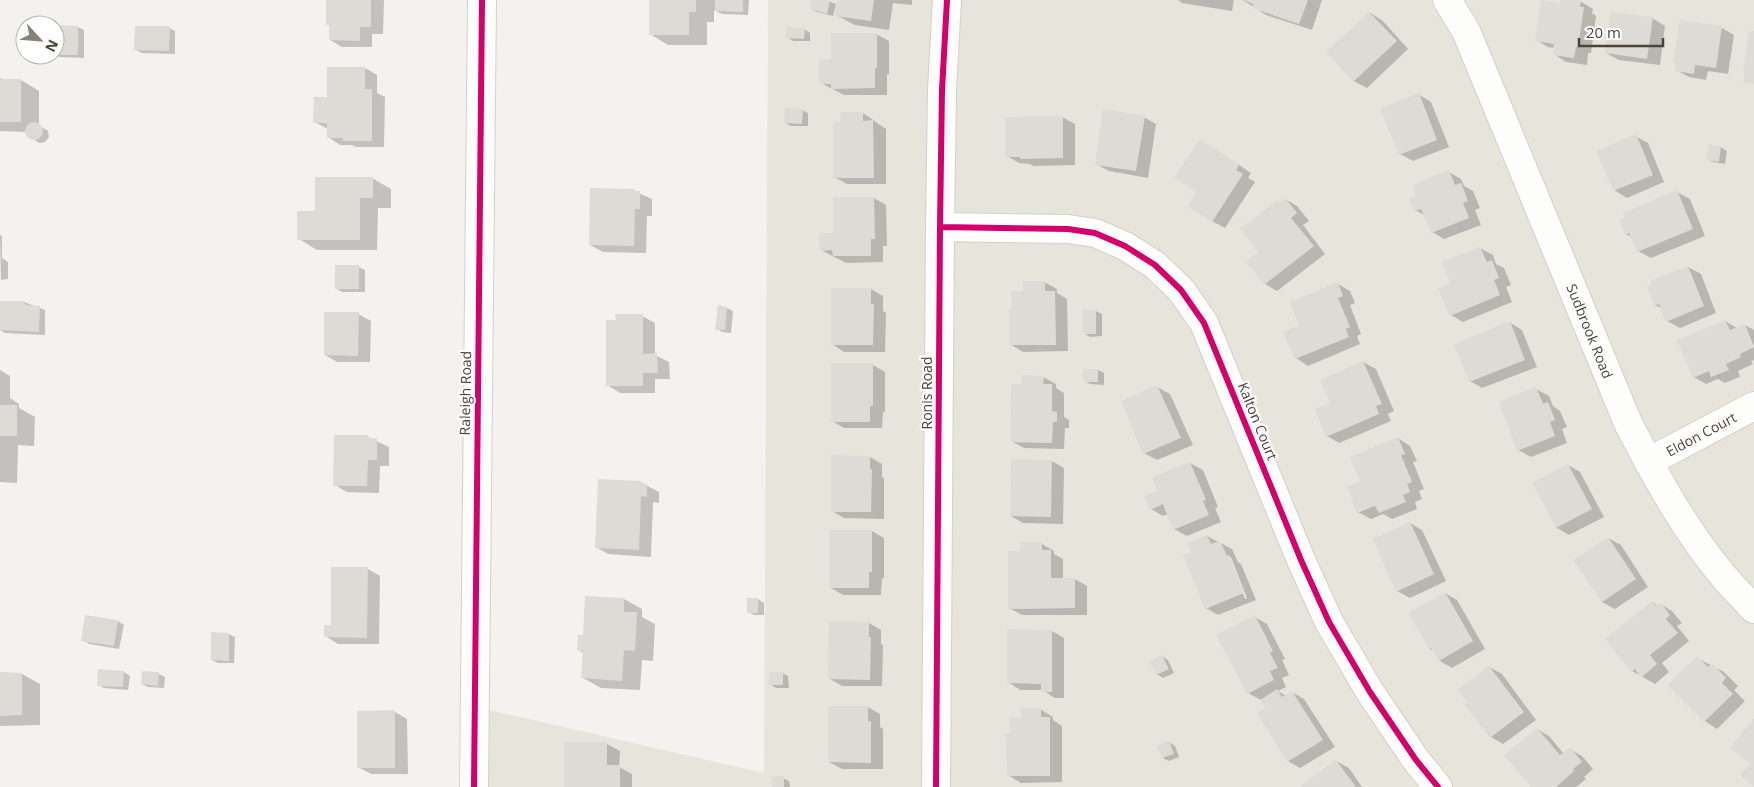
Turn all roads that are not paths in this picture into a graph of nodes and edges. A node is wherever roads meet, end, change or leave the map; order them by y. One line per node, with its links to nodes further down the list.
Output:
1 (482, 0): 10 (street, Raleigh Road)
2 (947, 0): 6 (street, Ronis Road)
3 (1447, 0): 5 (street, Sudbrook Road)
4 (1470, 0): 5 (street, Sudbrook Road)
5 (1466, 30): 8 (street, Sudbrook Road)
6 (940, 227): 11 (street, Ronis Road); 12 (street, Kalton Court)
7 (1754, 406): 8 (street, Eldon Court)
8 (1648, 462): 9 (street, Sudbrook Road)
9 (1754, 610)
10 (474, 787)
11 (936, 787)
12 (1438, 787)

